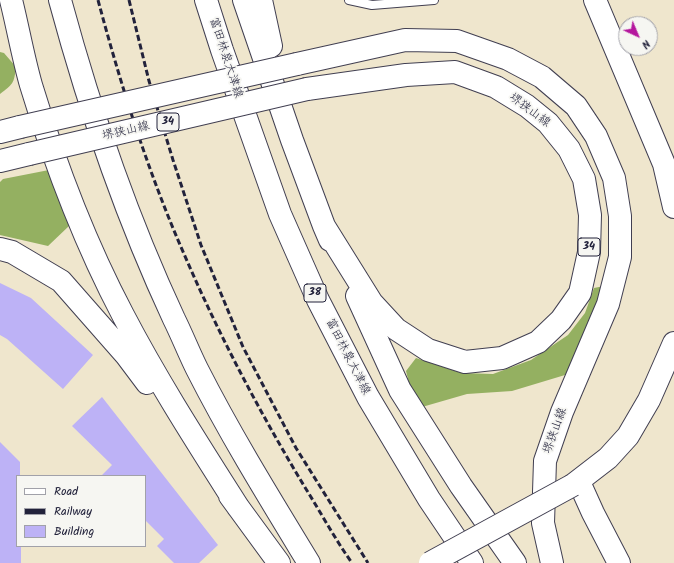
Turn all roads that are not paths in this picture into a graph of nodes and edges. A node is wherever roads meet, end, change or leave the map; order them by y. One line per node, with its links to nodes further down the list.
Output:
1 (11, 0): 17 (main road)
2 (60, 0): 19 (main road)
3 (206, 0): 21 (main road, 富田林泉大津線 / 38)
4 (244, 0): 10 (main road)
5 (261, 0): 10 (main road)
6 (349, 0): 7 (lane)
7 (434, 0)
8 (595, 0): 12 (main road)
9 (10, 129): 23 (main road, 堺狭山線 / 34, bridge)
10 (292, 140): 13 (main road)
11 (0, 161): 13 (main road, 堺狭山線 / 34, bridge)
12 (674, 207)
13 (324, 226): 22 (main road)
14 (0, 249): 17 (main road)
15 (674, 343): 16 (main road)
16 (576, 483): 20 (main road, bridge); 24 (main road)
17 (238, 507): 18 (main road)
18 (279, 563)
19 (309, 563)
20 (430, 563)
21 (472, 563)
22 (515, 563)
23 (552, 563)
24 (619, 563)

